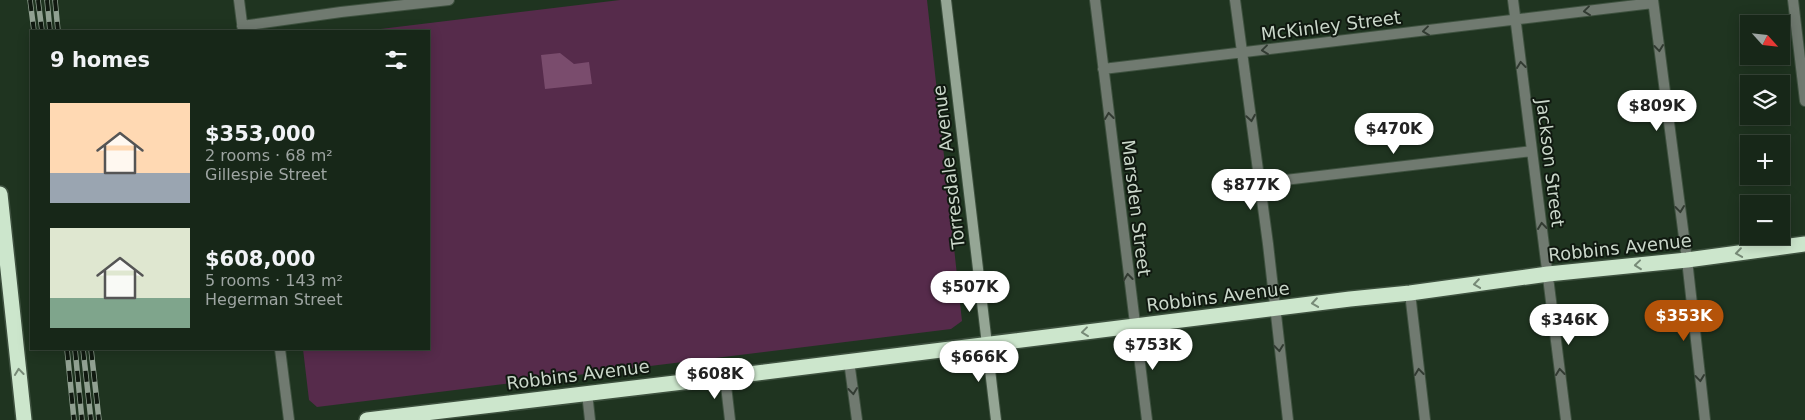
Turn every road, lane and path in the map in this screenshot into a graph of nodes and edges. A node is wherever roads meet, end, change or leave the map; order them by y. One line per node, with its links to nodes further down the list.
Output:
1 (239, 0): 11 (street)
2 (449, 0): 9 (street)
3 (946, 0): 24 (street, Torresdale Avenue)
4 (1095, 0): 13 (street, Marsden Street)
5 (1235, 0): 12 (street)
6 (1513, 0): 10 (street, Jackson Street)
7 (1793, 0): 14 (street)
8 (1653, 2): 10 (street, McKinley Street, one-way to 10); 19 (street, one-way to 19)
9 (398, 3): 11 (street)
10 (1515, 20): 12 (street, McKinley Street, one-way to 12); 15 (street, Jackson Street, one-way to 10)
11 (242, 29)
12 (1241, 53): 13 (street, McKinley Street); 16 (street, one-way to 16)
13 (1103, 69): 23 (street, Marsden Street, one-way to 13)
14 (1805, 101)
15 (1532, 151): 16 (street); 20 (street, Jackson Street, one-way to 15)
16 (1260, 184): 22 (street)
17 (0, 194): 30 (highway, one-way to 17)
18 (1805, 244): 19 (highway, Robbins Avenue, one-way to 19)
19 (1687, 260): 20 (highway, Robbins Avenue, one-way to 20); 41 (street, one-way to 41)
20 (1548, 274): 21 (highway, Robbins Avenue, one-way to 21); 40 (street, Jackson Street, one-way to 20)
21 (1410, 293): 22 (highway, Robbins Avenue, one-way to 22); 39 (street, one-way to 21)
22 (1275, 309): 23 (highway, Robbins Avenue); 38 (street, one-way to 38)
23 (1134, 326): 24 (highway, Robbins Avenue, one-way to 24); 37 (street, Marsden Street)
24 (987, 344): 26 (highway, Robbins Avenue); 36 (street, Torresdale Avenue)
25 (280, 350): 31 (street)
26 (849, 361): 27 (highway, Robbins Avenue); 35 (street, one-way to 35)
27 (724, 377): 28 (highway, Robbins Avenue); 34 (street)
28 (587, 393): 29 (highway, Robbins Avenue); 33 (street)
29 (451, 414): 32 (highway, Robbins Avenue)
30 (24, 420)
31 (289, 420)
32 (367, 420)
33 (590, 420)
34 (730, 420)
35 (857, 420)
36 (996, 420)
37 (1146, 420)
38 (1288, 420)
39 (1425, 420)
40 (1566, 420)
41 (1705, 420)

